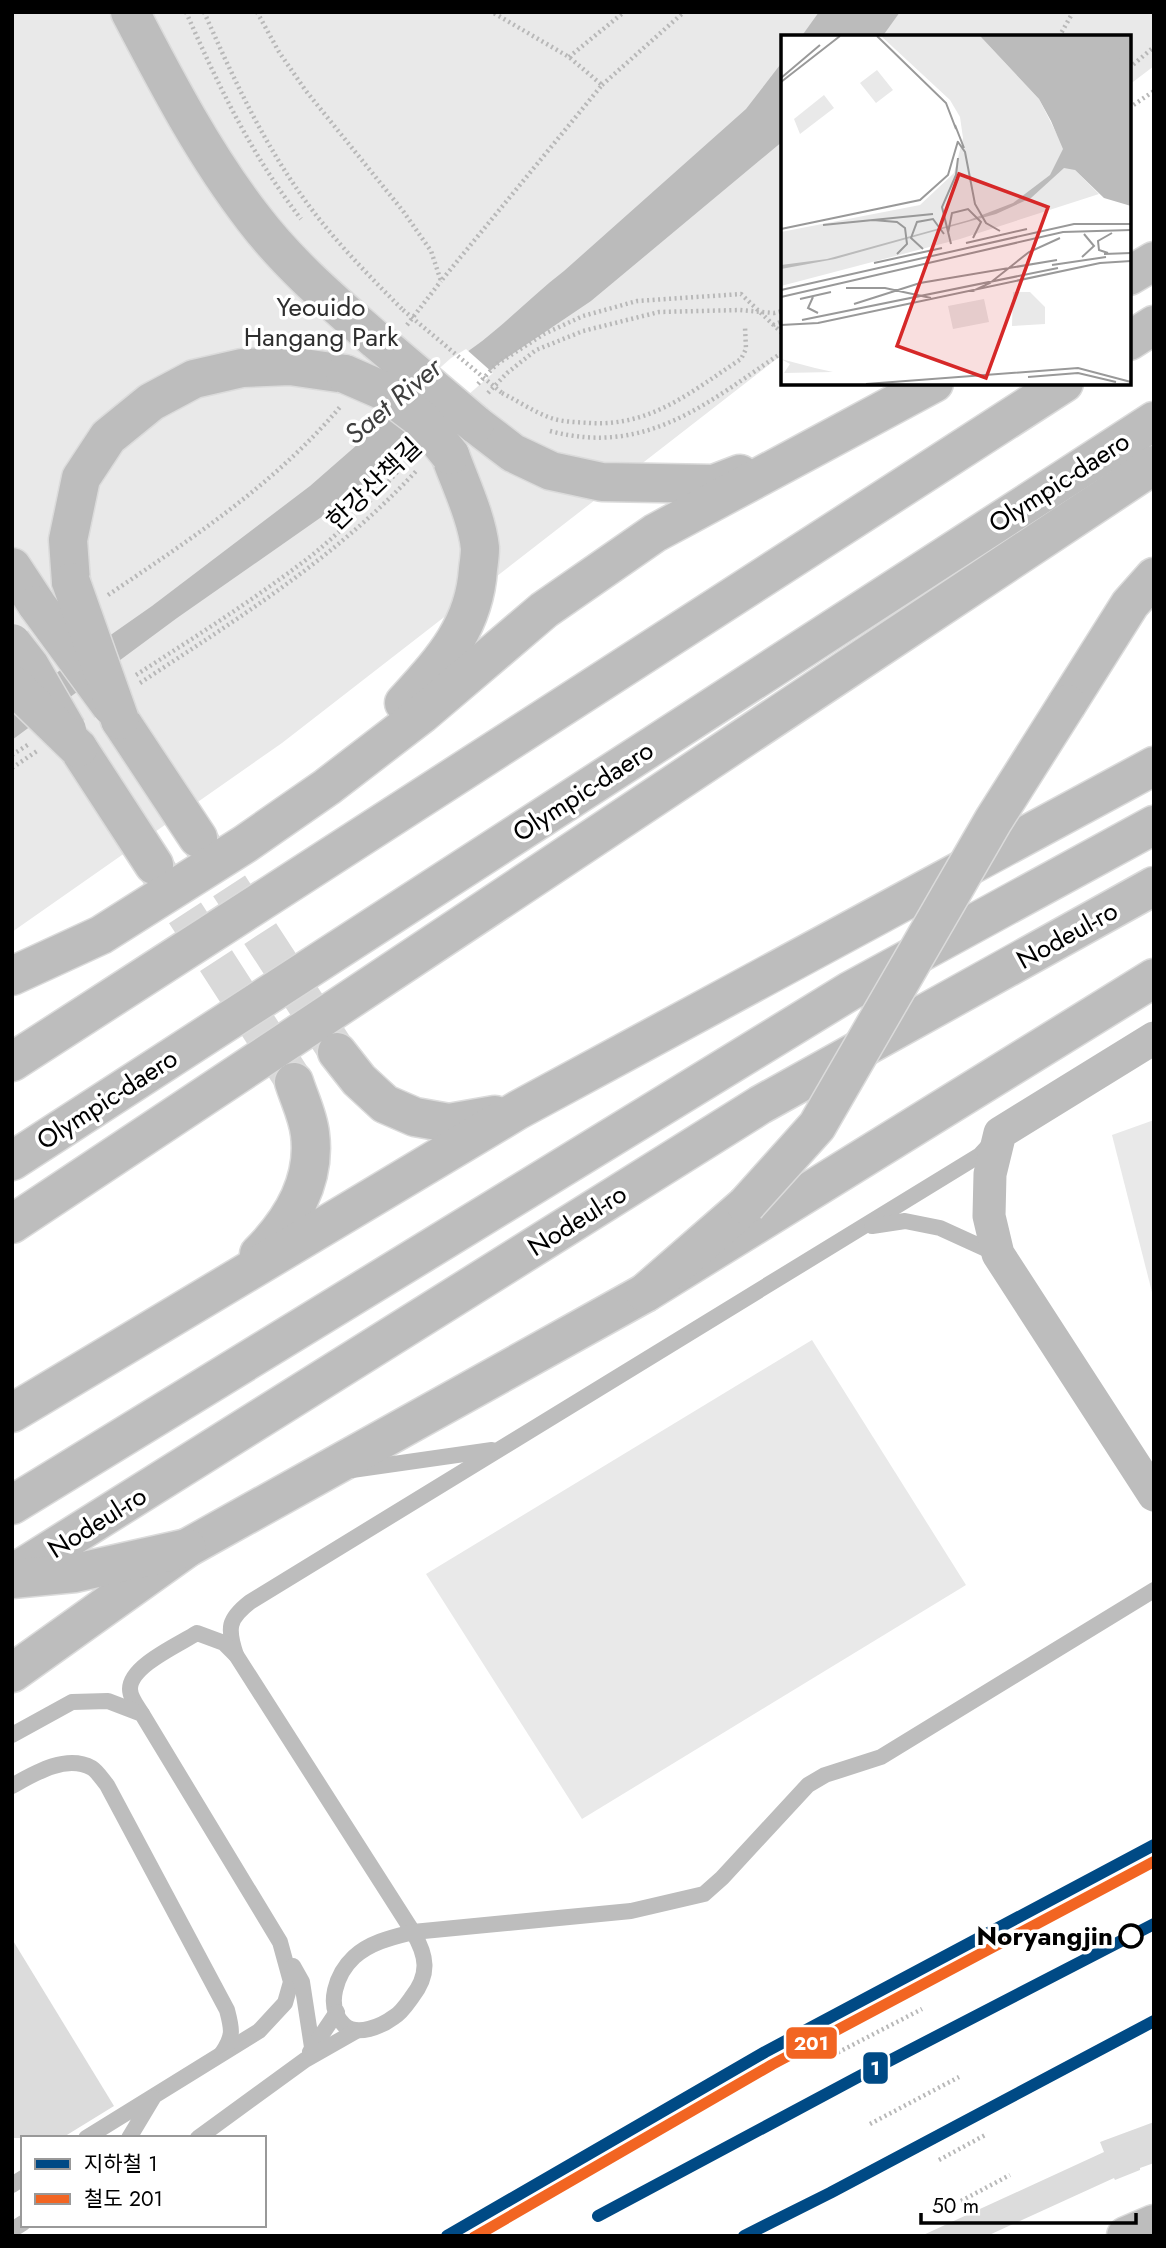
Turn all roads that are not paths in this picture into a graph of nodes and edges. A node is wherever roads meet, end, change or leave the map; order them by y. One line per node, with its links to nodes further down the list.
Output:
1 (130, 12): 9 (main road, bridge)
2 (1154, 261): 3 (main road)
3 (1131, 275)
4 (1154, 325): 5 (main road)
5 (1131, 340)
6 (930, 385): 9 (main road)
7 (1061, 385): 27 (main road)
8 (1154, 421): 31 (main road, Olympic-daero)
9 (814, 447): 18 (main road)
10 (1154, 465): 32 (main road)
11 (1154, 577): 36 (main road, bridge)
12 (21, 582): 15 (main road, bridge)
13 (12, 643): 16 (main road, bridge)
14 (12, 684): 16 (main road, bridge)
15 (124, 705): 18 (main road, bridge); 20 (main road)
16 (62, 746): 21 (main road)
17 (1154, 766): 29 (main road)
18 (327, 787): 23 (main road)
19 (1154, 825): 41 (main road, Nodeul-ro)
20 (198, 838)
21 (154, 865)
22 (1154, 886): 43 (main road, Nodeul-ro)
23 (12, 976)
24 (1154, 978): 36 (main road)
25 (1154, 1038): 30 (street)
26 (337, 1052): 29 (main road)
27 (12, 1062)
28 (294, 1082): 35 (main road)
29 (518, 1111): 35 (main road)
30 (1000, 1133): 33 (lane); 34 (street)
31 (12, 1161)
32 (12, 1224)
33 (866, 1227): 34 (lane); 38 (lane)
34 (998, 1254): 40 (street)
35 (237, 1277): 37 (main road)
36 (645, 1293): 39 (main road)
37 (12, 1413)
38 (501, 1449): 39 (lane); 45 (lane)
39 (314, 1475): 42 (main road)
40 (1154, 1495)
41 (12, 1505)
42 (187, 1548): 43 (main road); 46 (main road)
43 (12, 1577)
44 (1154, 1590): 50 (lane)
45 (236, 1655): 47 (lane); 50 (lane)
46 (12, 1673)
47 (142, 1714): 48 (lane); 51 (lane)
48 (12, 1735)
49 (12, 1786): 54 (lane)
50 (413, 1932): 52 (lane); 53 (lane)
51 (280, 1942): 54 (lane); 55 (lane)
52 (337, 2012): 53 (lane); 55 (lane)
53 (356, 2031): 55 (lane)
54 (222, 2053): 56 (lane)
55 (309, 2054): 59 (lane)
56 (157, 2093): 57 (lane); 58 (lane)
57 (89, 2136)
58 (130, 2136)
59 (201, 2136)
60 (1154, 2224): 61 (main road)
61 (1126, 2236)

